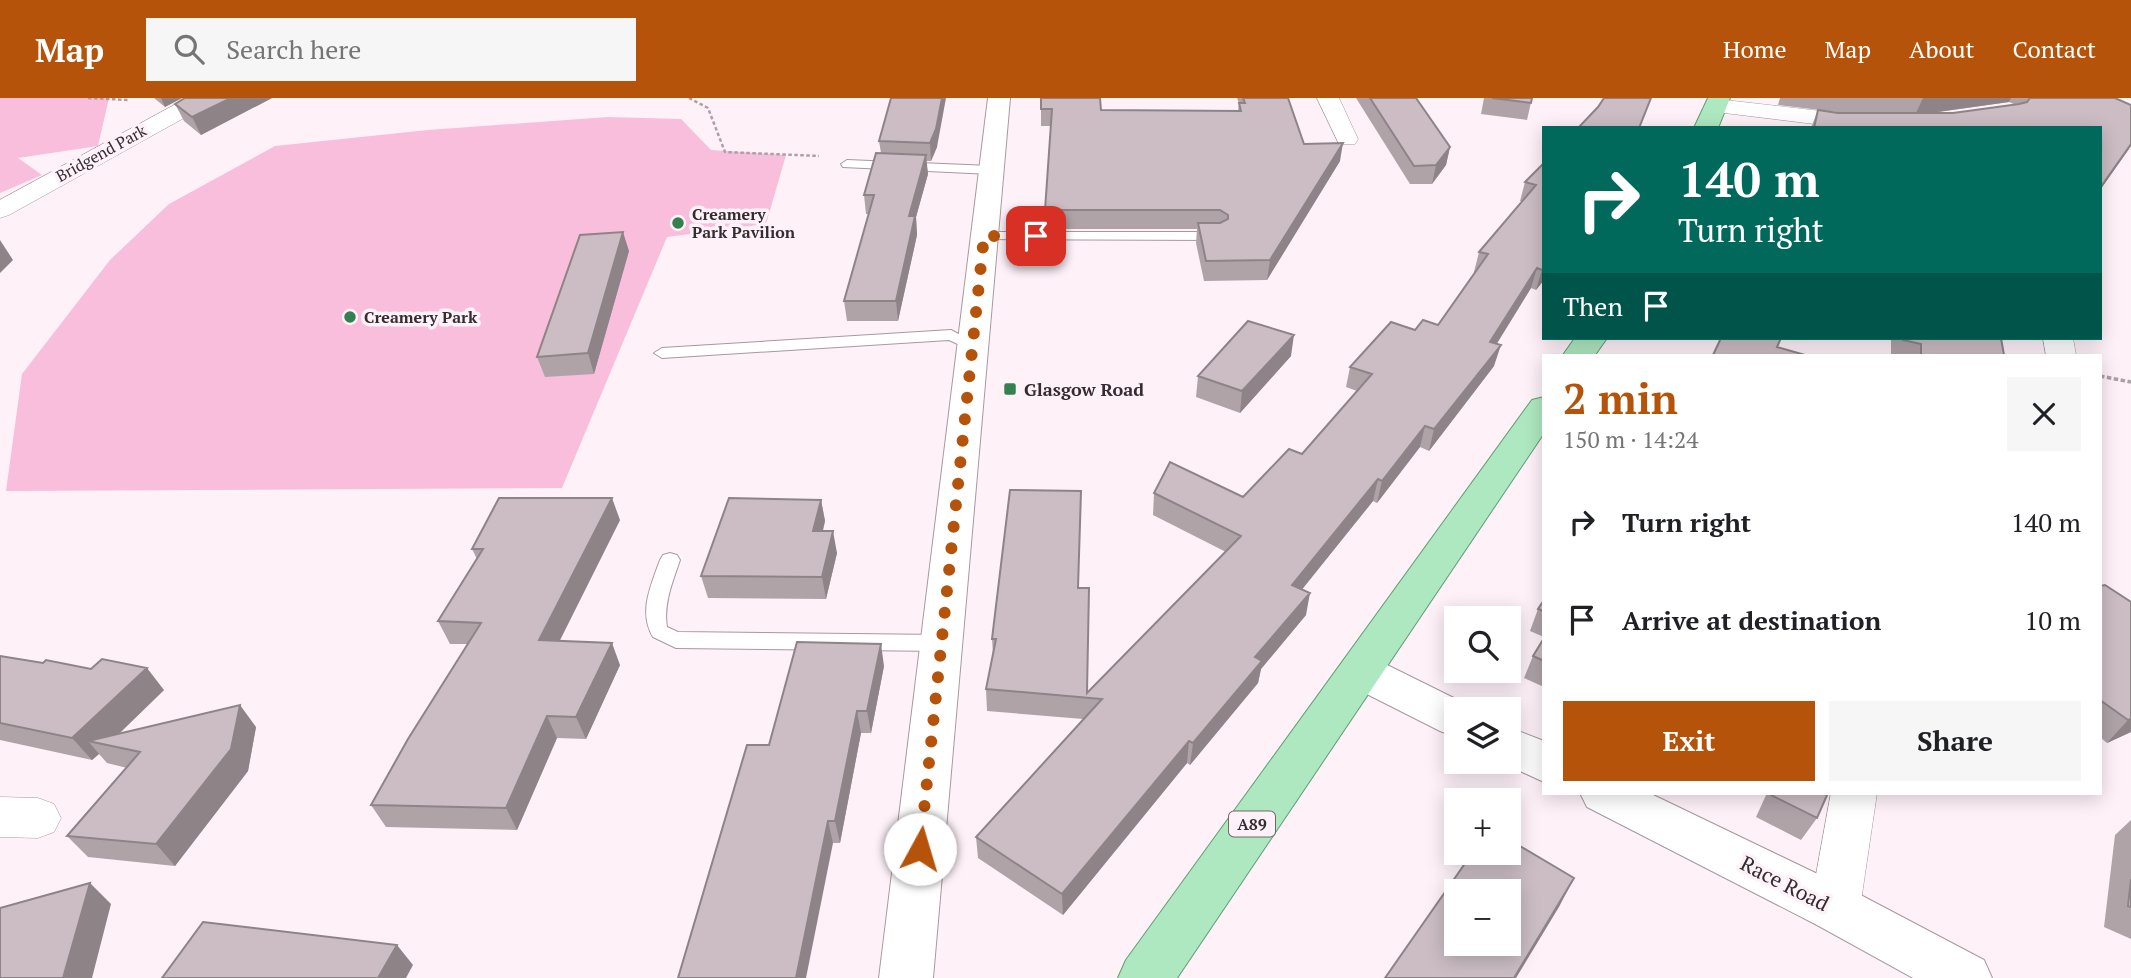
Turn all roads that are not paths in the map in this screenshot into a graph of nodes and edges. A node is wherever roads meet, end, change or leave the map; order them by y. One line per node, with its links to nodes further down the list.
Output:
1 (203, 98): 10 (street, Bridgend Park)
2 (999, 98): 9 (main road)
3 (1328, 98): 7 (street)
4 (1717, 102): 5 (street); 6 (main road)
5 (1889, 124)
6 (1707, 126)
7 (1347, 139)
8 (847, 164): 9 (lane)
9 (991, 170): 11 (main road)
10 (0, 210)
11 (984, 236): 12 (lane); 13 (main road)
12 (1218, 236)
13 (973, 346): 14 (lane); 17 (main road)
14 (662, 353)
15 (1542, 410): 18 (main road, A89)
16 (670, 560): 17 (lane)
17 (943, 643): 25 (main road)
18 (1360, 671): 19 (main road); 26 (main road, A89)
19 (1444, 713)
20 (1521, 751): 21 (main road)
21 (1542, 761)
22 (1608, 795): 24 (main road, Race Road)
23 (1854, 795): 24 (street)
24 (1835, 908): 27 (main road, Race Road)
25 (906, 978)
26 (1145, 978)
27 (1965, 978)

